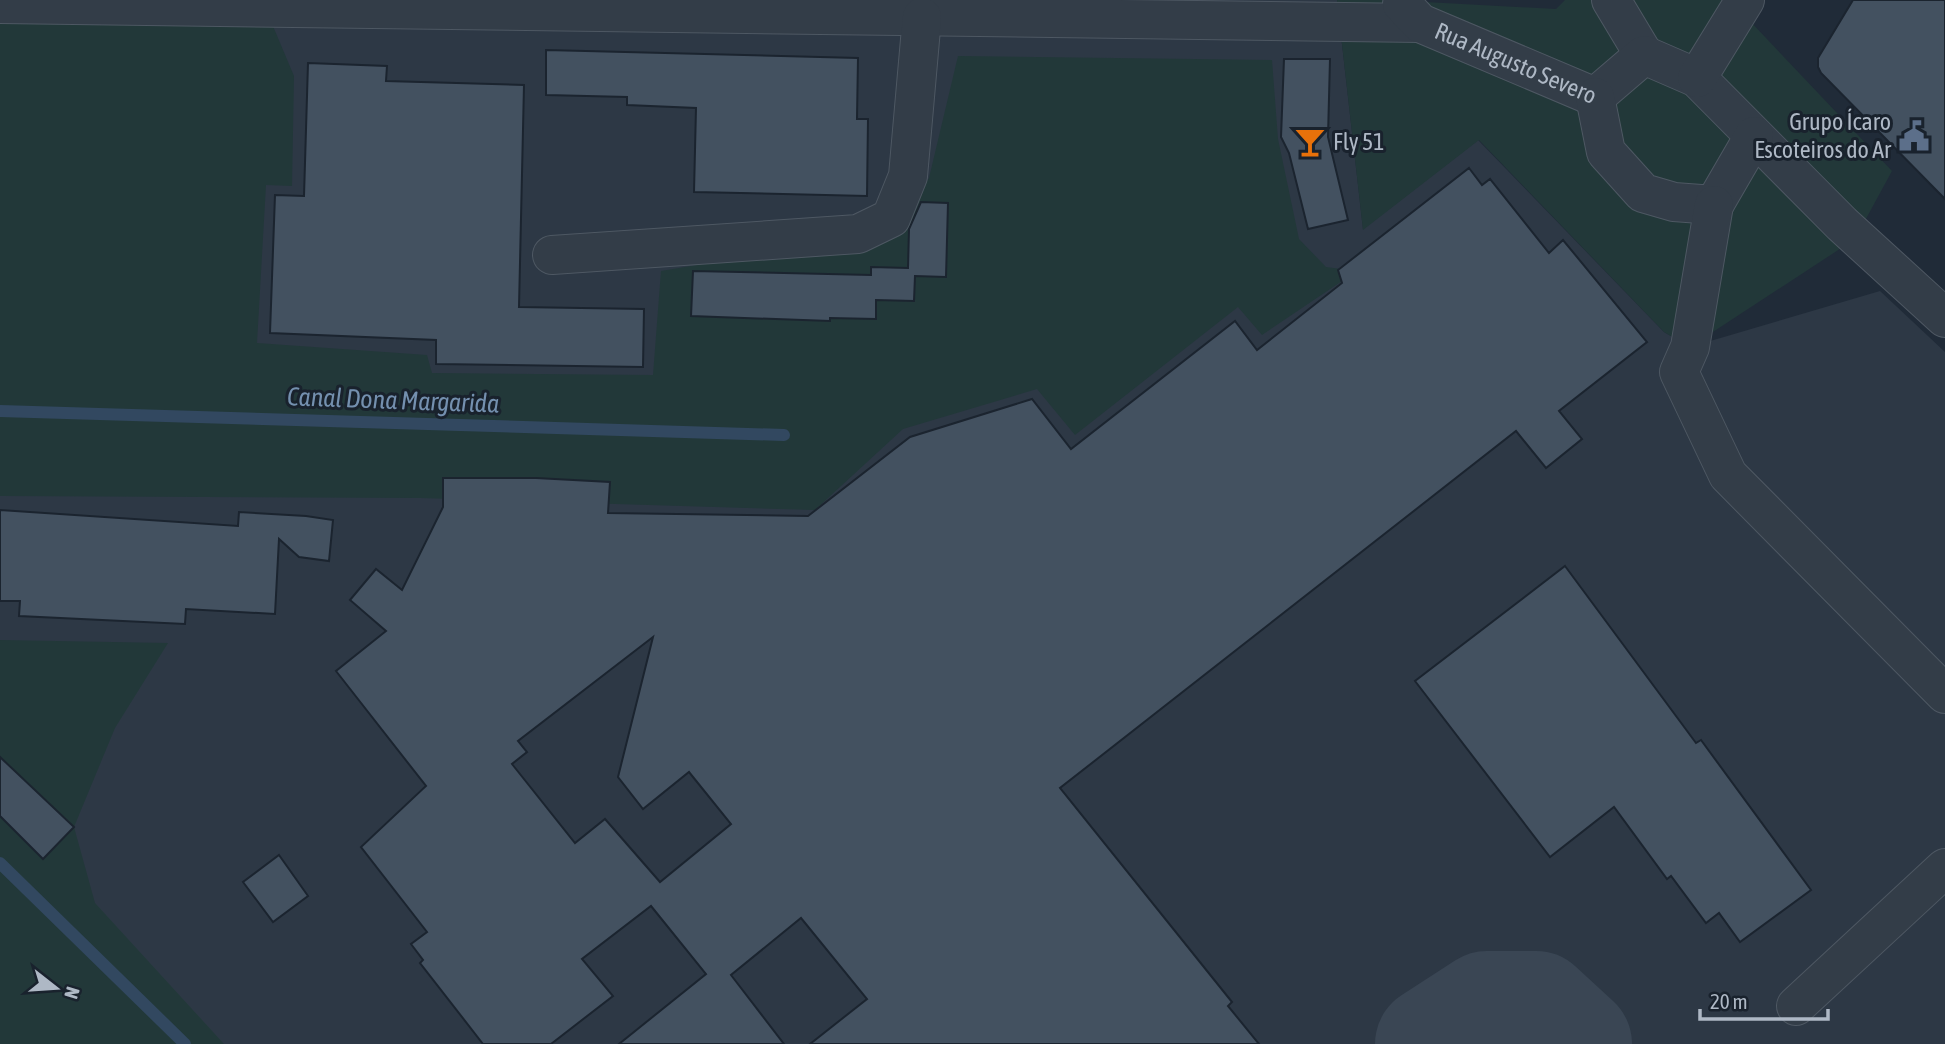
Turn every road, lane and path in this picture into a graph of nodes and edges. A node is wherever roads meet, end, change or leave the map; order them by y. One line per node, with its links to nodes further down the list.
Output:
1 (1611, 0): 6 (street)
2 (1745, 0): 7 (street)
3 (0, 4): 5 (street)
4 (1409, 12): 5 (street); 8 (street, Rua Augusto Severo)
5 (922, 17): 11 (street)
6 (1644, 55): 7 (street); 8 (street, Rua Augusto Severo)
7 (1697, 78): 9 (street)
8 (1595, 97): 10 (street)
9 (1754, 136): 10 (street); 12 (street)
10 (1714, 205): 13 (street)
11 (552, 255)
12 (1945, 318)
13 (1945, 694)
14 (1945, 869): 15 (street)
15 (1796, 1006)

